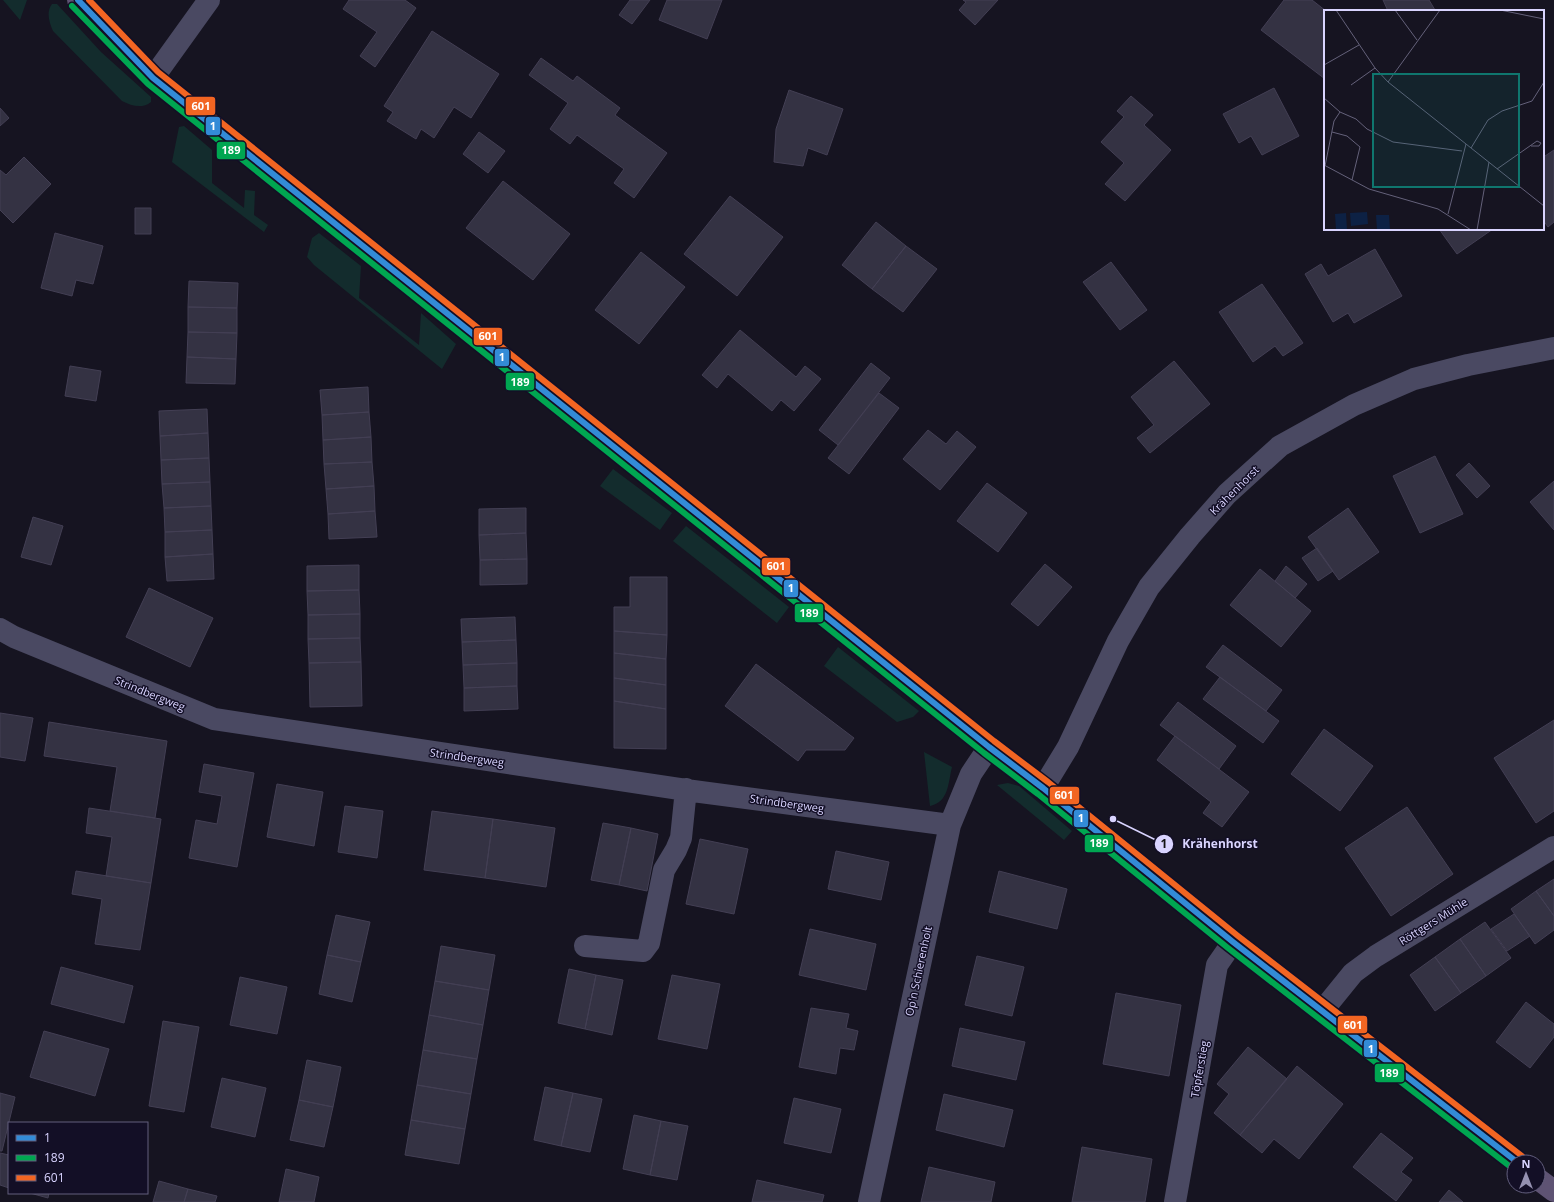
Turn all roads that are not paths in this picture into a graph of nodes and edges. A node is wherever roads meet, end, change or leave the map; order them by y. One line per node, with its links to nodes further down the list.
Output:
1 (78, 0): 3 (main road)
2 (209, 0): 3 (street)
3 (153, 78): 6 (main road)
4 (1554, 348): 7 (street, Krähenhorst)
5 (0, 629): 8 (street, Strindbergweg)
6 (989, 747): 7 (main road); 9 (street, Op'n Schierenholt)
7 (1043, 788): 11 (main road)
8 (686, 789): 9 (street, Strindbergweg); 12 (street)
9 (950, 825): 17 (street, Op'n Schierenholt)
10 (1554, 846): 13 (street, Röttgers Mühle)
11 (1233, 942): 13 (main road); 18 (street, Töpferstieg)
12 (585, 946)
13 (1322, 1010): 14 (main road)
14 (1507, 1154)
15 (1546, 1186): 16 (main road)
16 (1554, 1192)
17 (869, 1202)
18 (1175, 1202)

